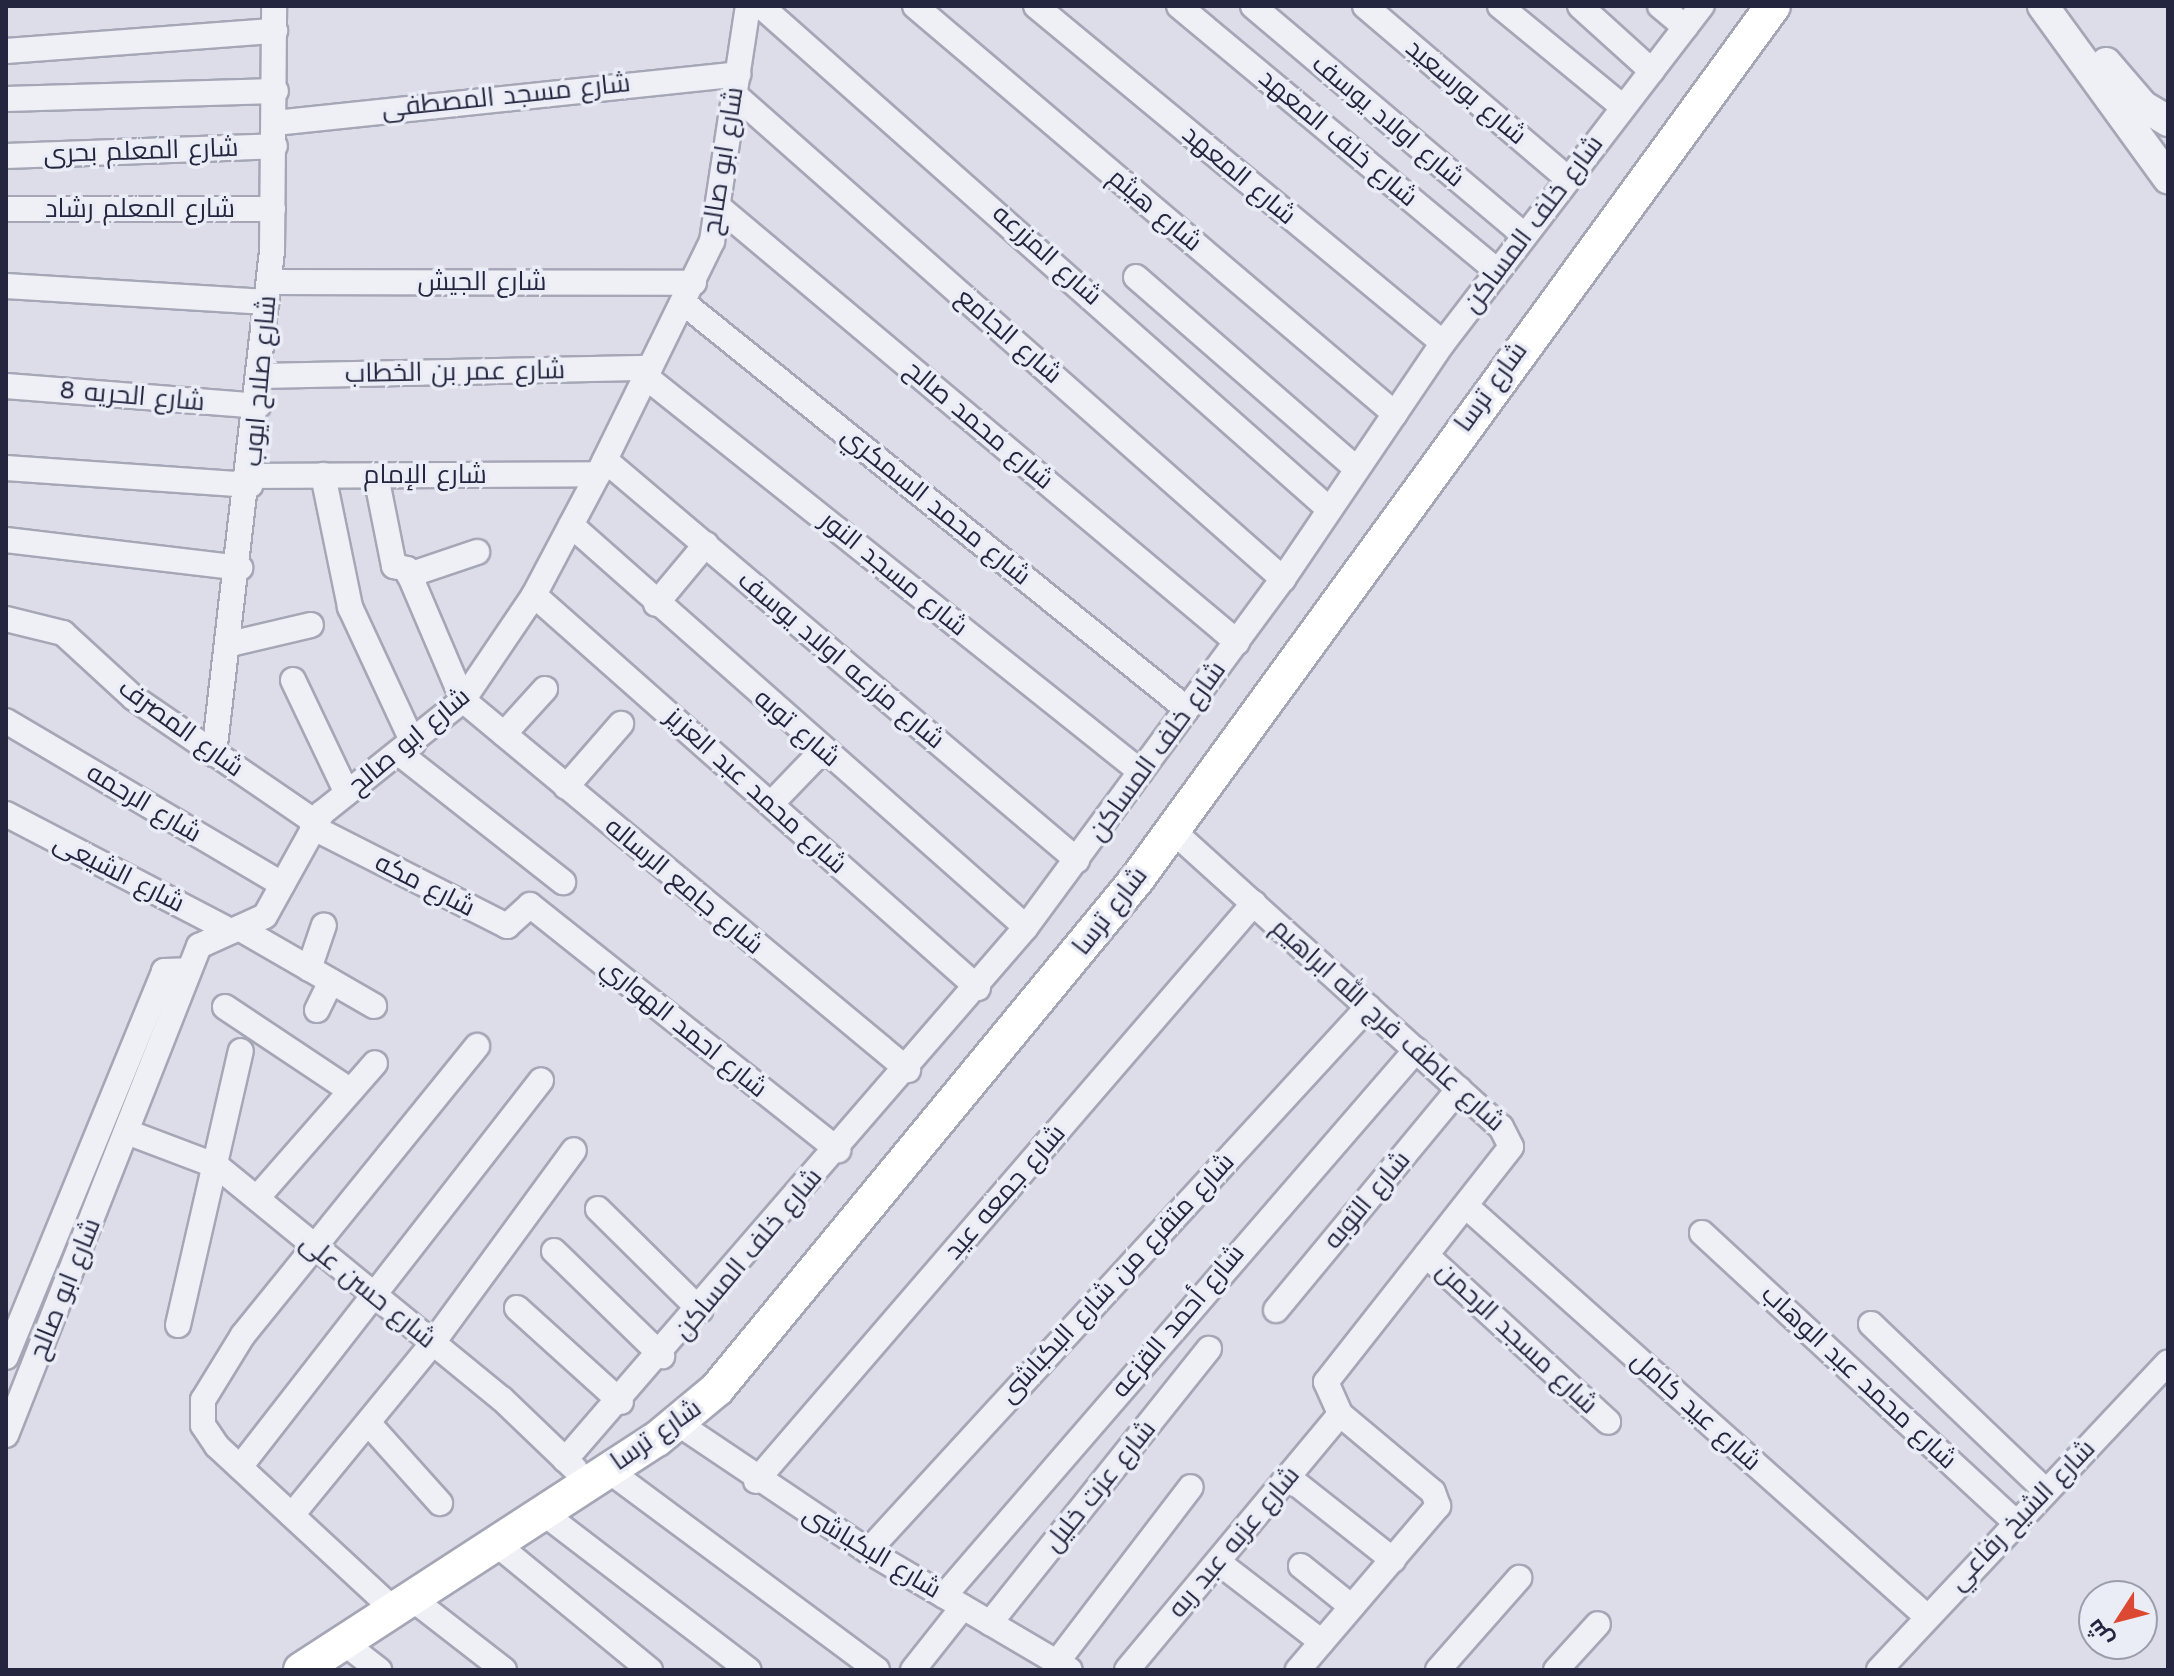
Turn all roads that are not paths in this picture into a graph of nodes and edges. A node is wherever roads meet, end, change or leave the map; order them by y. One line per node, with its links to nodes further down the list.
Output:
1 (274, 6): 16 (street, شارع صلاح ايوب)
2 (748, 6): 20 (street, شارع ابو صالح)
3 (761, 6): 50 (street, شارع المزرعه)
4 (915, 6): 43 (street, شارع هيثم)
5 (1036, 6): 38 (street, شارع المعهد)
6 (1179, 6): 33 (street, شارع خلف المعهد)
7 (1253, 6): 32 (street, شارع اولاد يوسف)
8 (1365, 6): 28 (street, شارع بورسعيد)
9 (1500, 6): 23 (street)
10 (1580, 6): 19 (street)
11 (1660, 6): 15 (street)
12 (1702, 6): 15 (street, شارع خلف المساكن)
13 (1773, 6): 80 (main road, شارع ترسا)
14 (2043, 6): 17 (street)
15 (1685, 27): 19 (street, شارع خلف المساكن)
16 (275, 31): 18 (street); 21 (street, شارع صلاح ايوب)
17 (2066, 38): 24 (street); 27 (street)
18 (6, 51)
19 (1652, 71): 23 (street, شارع خلف المساكن)
20 (736, 84): 25 (street, شارع مسجد المصطفى); 31 (street, شارع ابو صالح); 57 (street, شارع الجامع)
21 (276, 91): 22 (street); 25 (street, شارع صلاح ايوب)
22 (6, 99)
23 (1623, 107): 28 (street, شارع خلف المساكن)
24 (2168, 121)
25 (275, 135): 26 (street, شارع المعلم بحرى); 30 (street, شارع صلاح ايوب)
26 (6, 156)
27 (2168, 178)
28 (1568, 179): 32 (street, شارع خلف المساكن)
29 (6, 209): 30 (street, شارع المعلم رشاد)
30 (273, 209): 36 (street, شارع صلاح ايوب)
31 (721, 209): 37 (street, شارع ابو صالح); 62 (street, شارع محمد صالح)
32 (1524, 235): 33 (street, شارع خلف المساكن)
33 (1497, 271): 38 (street, شارع خلف المساكن)
34 (1136, 277): 46 (street)
35 (6, 286): 36 (street, شارع الجيش)
36 (268, 292): 37 (street, شارع الجيش); 40 (street, شارع صلاح ايوب)
37 (690, 294): 39 (street, شارع ابو صالح); 67 (street, شارع محمد السمكري)
38 (1443, 343): 43 (street, شارع خلف المساكن)
39 (648, 373): 40 (street, شارع عمر بن الخطاب); 44 (street, شارع ابو صالح); 74 (street, شارع مسجد النور)
40 (261, 376): 42 (street, شارع صلاح ايوب)
41 (6, 386): 42 (street, شارع الحريه 8)
42 (258, 406): 49 (street, شارع صلاح ايوب)
43 (1395, 414): 46 (street, شارع خلف المساكن)
44 (602, 467): 48 (street, شارع الإمام); 51 (street, شارع ابو صالح); 53 (street, شارع مزرعه اولاد يوسف)
45 (6, 468): 49 (street, شارع الإمام)
46 (1357, 469): 50 (street, شارع خلف المساكن)
47 (323, 475): 48 (street, شارع الإمام); 49 (street, شارع الإمام); 71 (street)
48 (376, 476): 56 (street)
49 (251, 480): 55 (street, شارع صلاح ايوب)
50 (1329, 509): 57 (street, شارع خلف المساكن)
51 (571, 525): 58 (street, شارع ابو صالح); 59 (street, شارع توبه)
52 (6, 540): 55 (street)
53 (706, 544): 59 (street); 81 (street, شارع مزرعه اولاد يوسف)
54 (477, 552): 56 (street)
55 (240, 568): 63 (street, شارع صلاح ايوب)
56 (409, 575): 66 (street)
57 (1283, 579): 62 (street, شارع خلف المساكن)
58 (534, 595): 66 (street, شارع ابو صالح); 77 (street, شارع محمد عبد العزيز)
59 (656, 604): 72 (street, شارع توبه)
60 (6, 619): 73 (street, شارع المصرف)
61 (311, 625): 63 (street)
62 (1237, 642): 67 (street, شارع خلف المساكن)
63 (230, 644): 73 (street, شارع صلاح ايوب)
64 (293, 680): 76 (street)
65 (545, 689): 70 (street)
66 (463, 700): 70 (street, شارع جامع الرساله); 71 (street, شارع ابو صالح)
67 (1187, 709): 74 (street, شارع خلف المساكن)
68 (6, 721): 83 (street, شارع الرحمه)
69 (621, 724): 75 (street)
70 (504, 734): 75 (street, شارع جامع الرساله)
71 (406, 748): 76 (street, شارع ابو صالح); 82 (street)
72 (823, 750): 77 (street); 87 (street, شارع توبه)
73 (214, 754): 79 (street, شارع المصرف)
74 (1141, 772): 81 (street, شارع خلف المساكن)
75 (566, 787): 101 (street, شارع جامع الرساله)
76 (347, 793): 79 (street, شارع ابو صالح)
77 (771, 804): 92 (street, شارع محمد عبد العزيز)
78 (6, 814): 88 (street, شارع الشيعى)
79 (313, 824): 83 (street, شارع ابو صالح); 85 (street, شارع مكه)
80 (1173, 831): 84 (street, شارع عاطف فرج الله ابراهيم); 131 (main road, شارع ترسا)
81 (1077, 860): 87 (street, شارع خلف المساكن)
82 (563, 882)
83 (282, 884): 88 (street, شارع ابو صالح)
84 (1254, 903): 95 (street, شارع عاطف فرج الله ابراهيم); 137 (street, شارع جمعه عيد)
85 (530, 905): 107 (street, شارع احمد الهواري)
86 (324, 925): 89 (street)
87 (1026, 927): 92 (street, شارع خلف المساكن)
88 (235, 929): 89 (street, شارع الشيعى); 90 (street, شارع ابو صالح)
89 (309, 969): 91 (street, شارع الشيعى)
90 (189, 970): 105 (street, شارع ابو صالح); 116 (street)
91 (331, 981): 93 (street, شارع الشيعى); 96 (street)
92 (978, 988): 101 (street, شارع خلف المساكن)
93 (374, 1006)
94 (225, 1007): 104 (street)
95 (1368, 1007): 98 (street, شارع عاطف فرج الله ابراهيم); 145 (street, شارع متفرع من شارع البكباشى)
96 (317, 1010)
97 (477, 1046): 113 (street)
98 (1416, 1050): 103 (street, شارع عاطف فرج الله ابراهيم); 150 (street, شارع أحمد القزعه)
99 (241, 1051): 108 (street)
100 (375, 1063): 104 (street)
101 (908, 1070): 107 (street, شارع خلف المساكن)
102 (541, 1080): 117 (street)
103 (1459, 1089): 110 (street, شارع عاطف فرج الله ابراهيم); 120 (street, شارع التوبه)
104 (351, 1091): 109 (street)
105 (127, 1132): 108 (street, شارع حسن على); 116 (street, شارع ابو صالح)
106 (574, 1150): 123 (street)
107 (838, 1150): 119 (street, شارع خلف المساكن)
108 (217, 1166): 109 (street, شارع حسن على); 122 (street)
109 (257, 1198): 113 (street, شارع حسن على)
110 (1467, 1207): 115 (street, شارع عاطف فرج الله ابراهيم); 153 (street, شارع عيد كامل)
111 (598, 1209): 119 (street)
112 (1702, 1233): 143 (street, شارع محمد عبد الوهاب)
113 (314, 1247): 117 (street, شارع حسن على); 134 (street)
114 (554, 1251): 125 (street)
115 (1426, 1255): 129 (street, شارع عاطف فرج الله ابراهيم); 130 (street, شارع مسجد الرحمن)
116 (57, 1267): 126 (street); 133 (street, شارع ابو صالح)
117 (374, 1296): 123 (street, شارع حسن على); 134 (street)
118 (517, 1308): 128 (street)
119 (700, 1310): 125 (street, شارع خلف المساكن)
120 (1276, 1310)
121 (1871, 1324): 139 (street)
122 (178, 1325)
123 (432, 1344): 132 (street); 135 (street, شارع حسن على)
124 (1209, 1349): 154 (street, شارع عزت خليل)
125 (662, 1356): 128 (street, شارع خلف المساكن)
126 (6, 1357)
127 (2168, 1362): 139 (street, شارع الشيخ رفاعي)
128 (621, 1402): 135 (street, شارع خلف المساكن)
129 (1340, 1414): 136 (street, شارع عزبه عبد ربه); 146 (street)
130 (1608, 1422)
131 (679, 1424): 135 (main road, شارع ترسا); 137 (street, شارع البكباشى)
132 (370, 1425): 140 (street); 142 (street)
133 (6, 1435)
134 (240, 1467): 142 (street)
135 (587, 1471): 141 (main road, شارع ترسا); 164 (street, شارع حسن على)
136 (1288, 1477): 146 (street); 147 (street, شارع عزبه عبد ربه)
137 (756, 1481): 145 (street, شارع البكباشى)
138 (1191, 1487): 158 (street)
139 (2046, 1491): 143 (street, شارع الشيخ رفاعي)
140 (440, 1503)
141 (542, 1512): 144 (main road, شارع ترسا); 163 (street)
142 (292, 1515): 151 (street)
143 (2015, 1522): 153 (street, شارع الشيخ رفاعي)
144 (494, 1542): 151 (main road, شارع ترسا); 162 (street)
145 (868, 1551): 150 (street, شارع البكباشى)
146 (1393, 1560): 152 (street)
147 (1218, 1562): 157 (street); 166 (street, شارع عزبه عبد ربه)
148 (1301, 1566): 152 (street)
149 (1519, 1578): 168 (street)
150 (953, 1601): 154 (street, شارع البكباشى); 165 (street, شارع أحمد القزعه)
151 (402, 1603): 156 (main road, شارع ترسا); 161 (street)
152 (1352, 1607): 157 (street)
153 (1926, 1616): 170 (street, شارع الشيخ رفاعي)
154 (990, 1623): 158 (street, شارع البكباشى)
155 (1598, 1624): 169 (street)
156 (343, 1642): 159 (main road, شارع ترسا); 160 (street)
157 (1322, 1642): 167 (street)
158 (1064, 1666)
159 (301, 1670)
160 (379, 1670)
161 (504, 1670)
162 (650, 1670)
163 (749, 1670)
164 (877, 1670)
165 (913, 1670)
166 (1127, 1670)
167 (1298, 1670)
168 (1438, 1670)
169 (1556, 1670)
170 (1879, 1670)

